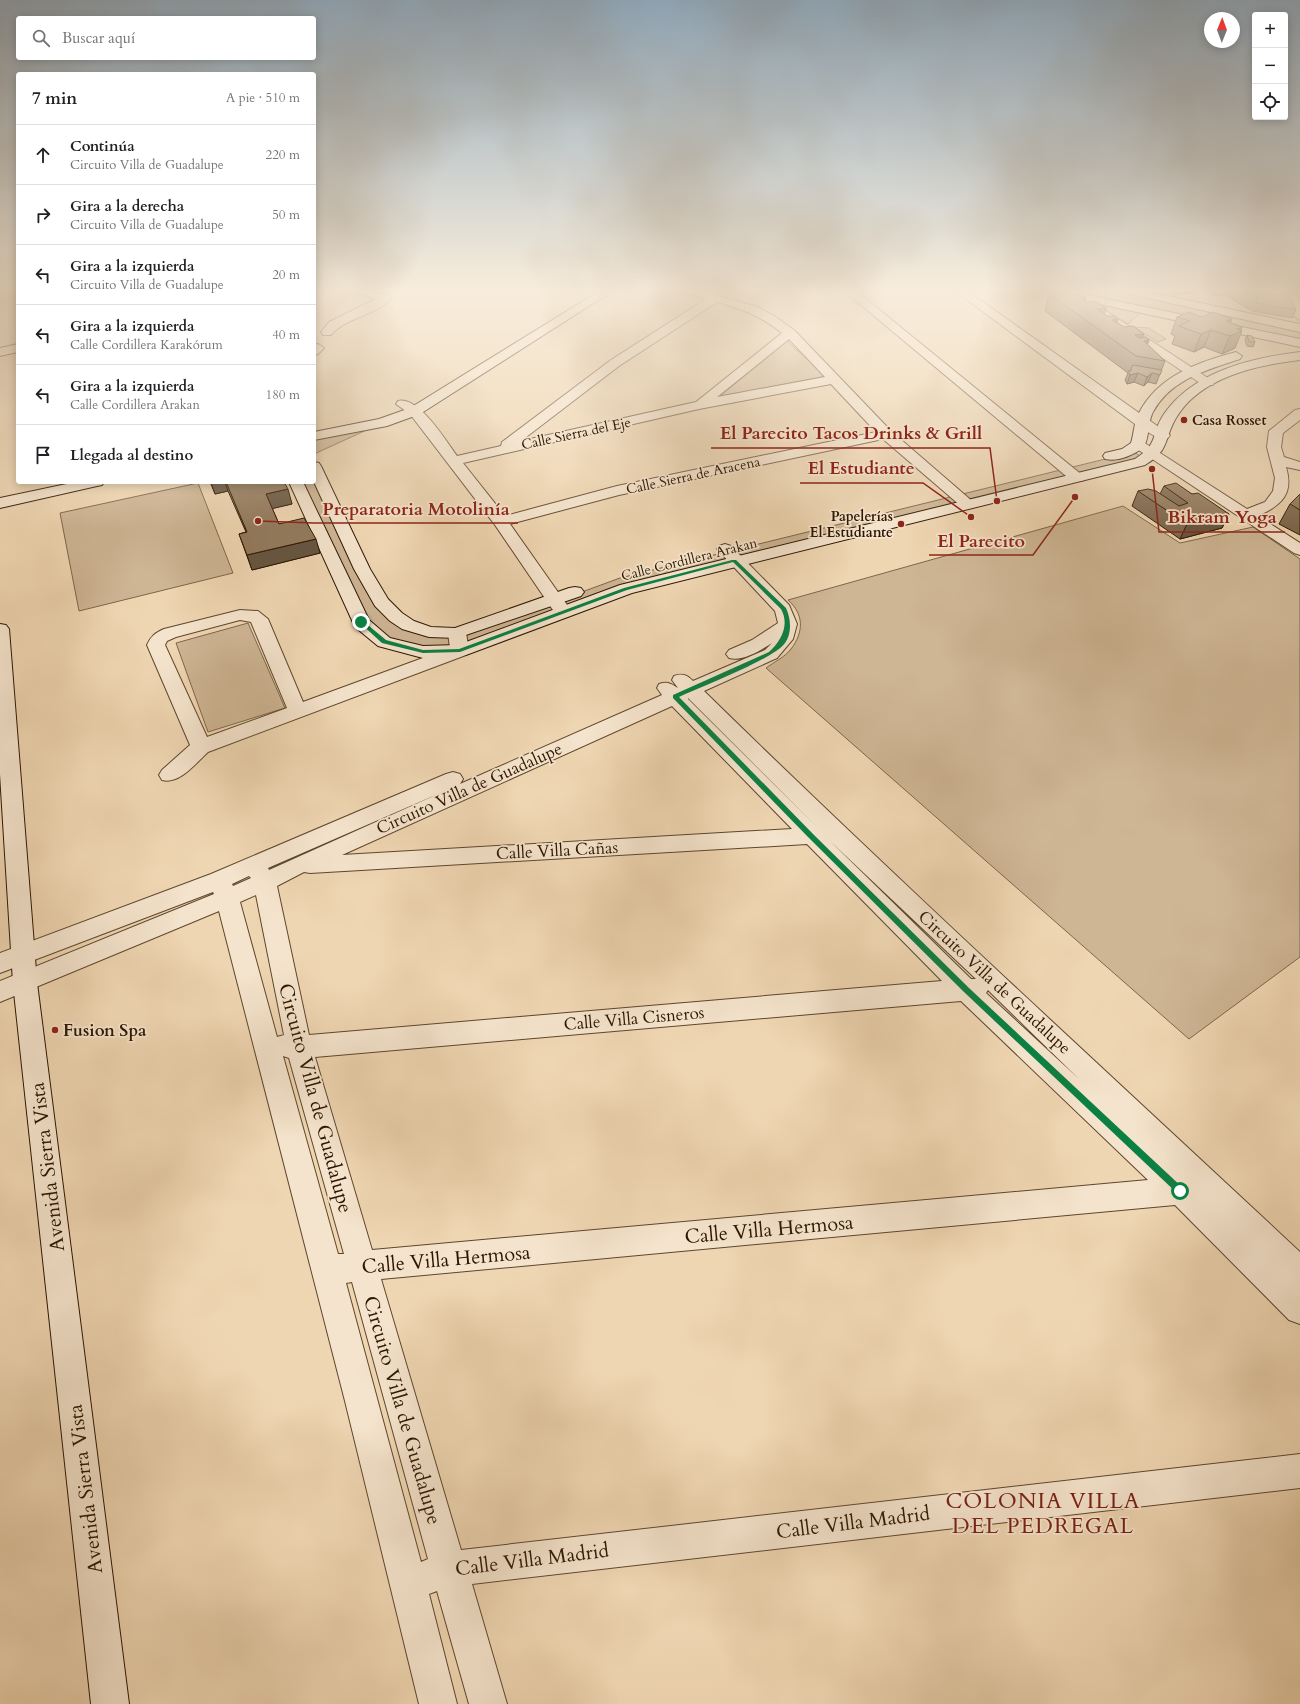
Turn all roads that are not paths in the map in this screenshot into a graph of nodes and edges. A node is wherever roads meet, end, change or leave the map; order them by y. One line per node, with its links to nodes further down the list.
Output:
1 (467, 370): 13 (street)
2 (474, 370): 13 (street)
3 (608, 370): 23 (street)
4 (743, 370): 12 (street, Calle Sierra del Eje)
5 (825, 370): 10 (street)
6 (945, 370): 27 (street)
7 (1068, 370): 16 (street)
8 (1192, 370): 11 (street); 16 (street)
9 (1240, 370): 11 (street)
10 (834, 379): 12 (street, Calle Sierra del Eje); 18 (street)
11 (1208, 382): 19 (street)
12 (699, 405): 23 (street, Calle Sierra del Eje)
13 (409, 408): 15 (street); 17 (street); 26 (street)
14 (1297, 417): 25 (street)
15 (382, 424): 20 (street); 21 (street)
16 (1144, 424): 19 (street); 22 (street)
17 (316, 427)
18 (886, 434): 35 (street); 38 (street, Calle Sierra de Aracena)
19 (1163, 435): 24 (street)
20 (316, 436)
21 (336, 445)
22 (1138, 445): 24 (street); 27 (street, Calle Cordillera Arakan)
23 (502, 449): 26 (street, Calle Sierra del Eje)
24 (1153, 455): 30 (street, Calle Cordillera Arakan); 37 (street)
25 (1278, 460): 28 (street); 37 (street)
26 (453, 461): 38 (street)
27 (1062, 466): 30 (street); 35 (street, Calle Cordillera Arakan)
28 (1300, 466)
29 (316, 470): 43 (street, Calle Cordillera Arakan)
30 (1077, 478): 35 (street, Calle Cordillera Arakan)
31 (43, 484): 34 (street)
32 (88, 484): 36 (street)
33 (297, 484): 43 (street, Calle Cordillera Arakan)
34 (0, 493)
35 (961, 500): 40 (street, Calle Cordillera Arakan)
36 (0, 503)
37 (1247, 515): 39 (street)
38 (501, 522): 41 (street)
39 (1300, 550)
40 (729, 555): 41 (street, Calle Cordillera Arakan); 44 (street, Circuito Villa de Guadalupe)
41 (558, 606): 43 (street, Calle Cordillera Arakan)
42 (0, 629): 53 (street, Avenida Sierra Vista)
43 (458, 642): 45 (street)
44 (678, 688): 48 (street, Circuito Villa de Guadalupe); 49 (street, Circuito Villa de Guadalupe); 50 (street, Circuito Villa de Guadalupe)
45 (298, 712): 46 (street); 46 (street)
46 (201, 747): 47 (street)
47 (169, 775)
48 (836, 833): 49 (street, Calle Villa Cañas); 54 (street, Circuito Villa de Guadalupe)
49 (811, 835): 50 (street, Calle Villa Cañas); 56 (street, Circuito Villa de Guadalupe)
50 (292, 858): 51 (street, Circuito Villa de Guadalupe)
51 (260, 874): 52 (street, Circuito Villa de Guadalupe); 58 (street, Circuito Villa de Guadalupe)
52 (223, 889): 53 (street, Circuito Villa de Guadalupe); 55 (street, Circuito Villa de Guadalupe); 57 (street, Circuito Villa de Guadalupe)
53 (12, 959): 55 (street, Avenida Sierra Vista)
54 (1001, 987): 56 (street, Calle Villa Cisneros); 59 (street, Circuito Villa de Guadalupe)
55 (12, 988): 68 (street, Avenida Sierra Vista)
56 (966, 990): 58 (street, Calle Villa Cisneros); 60 (street, Circuito Villa de Guadalupe)
57 (267, 1045): 58 (street, Calle Villa Cisneros); 62 (street, Circuito Villa de Guadalupe)
58 (299, 1047): 61 (street, Circuito Villa de Guadalupe)
59 (1210, 1186): 60 (street, Calle Villa Hermosa); 63 (street, Circuito Villa de Guadalupe)
60 (1180, 1191): 61 (street, Calle Villa Hermosa); 64 (street, Circuito Villa de Guadalupe)
61 (362, 1266): 62 (street, Calle Villa Hermosa); 66 (street, Circuito Villa de Guadalupe)
62 (328, 1271): 67 (street, Circuito Villa de Guadalupe)
63 (1300, 1273)
64 (1300, 1310)
65 (1300, 1471): 66 (street, Calle Villa Madrid)
66 (448, 1569): 67 (street, Calle Villa Madrid); 70 (street, Circuito Villa de Guadalupe)
67 (409, 1584): 69 (street, Circuito Villa de Guadalupe)
68 (110, 1704)
69 (438, 1704)
70 (488, 1704)

